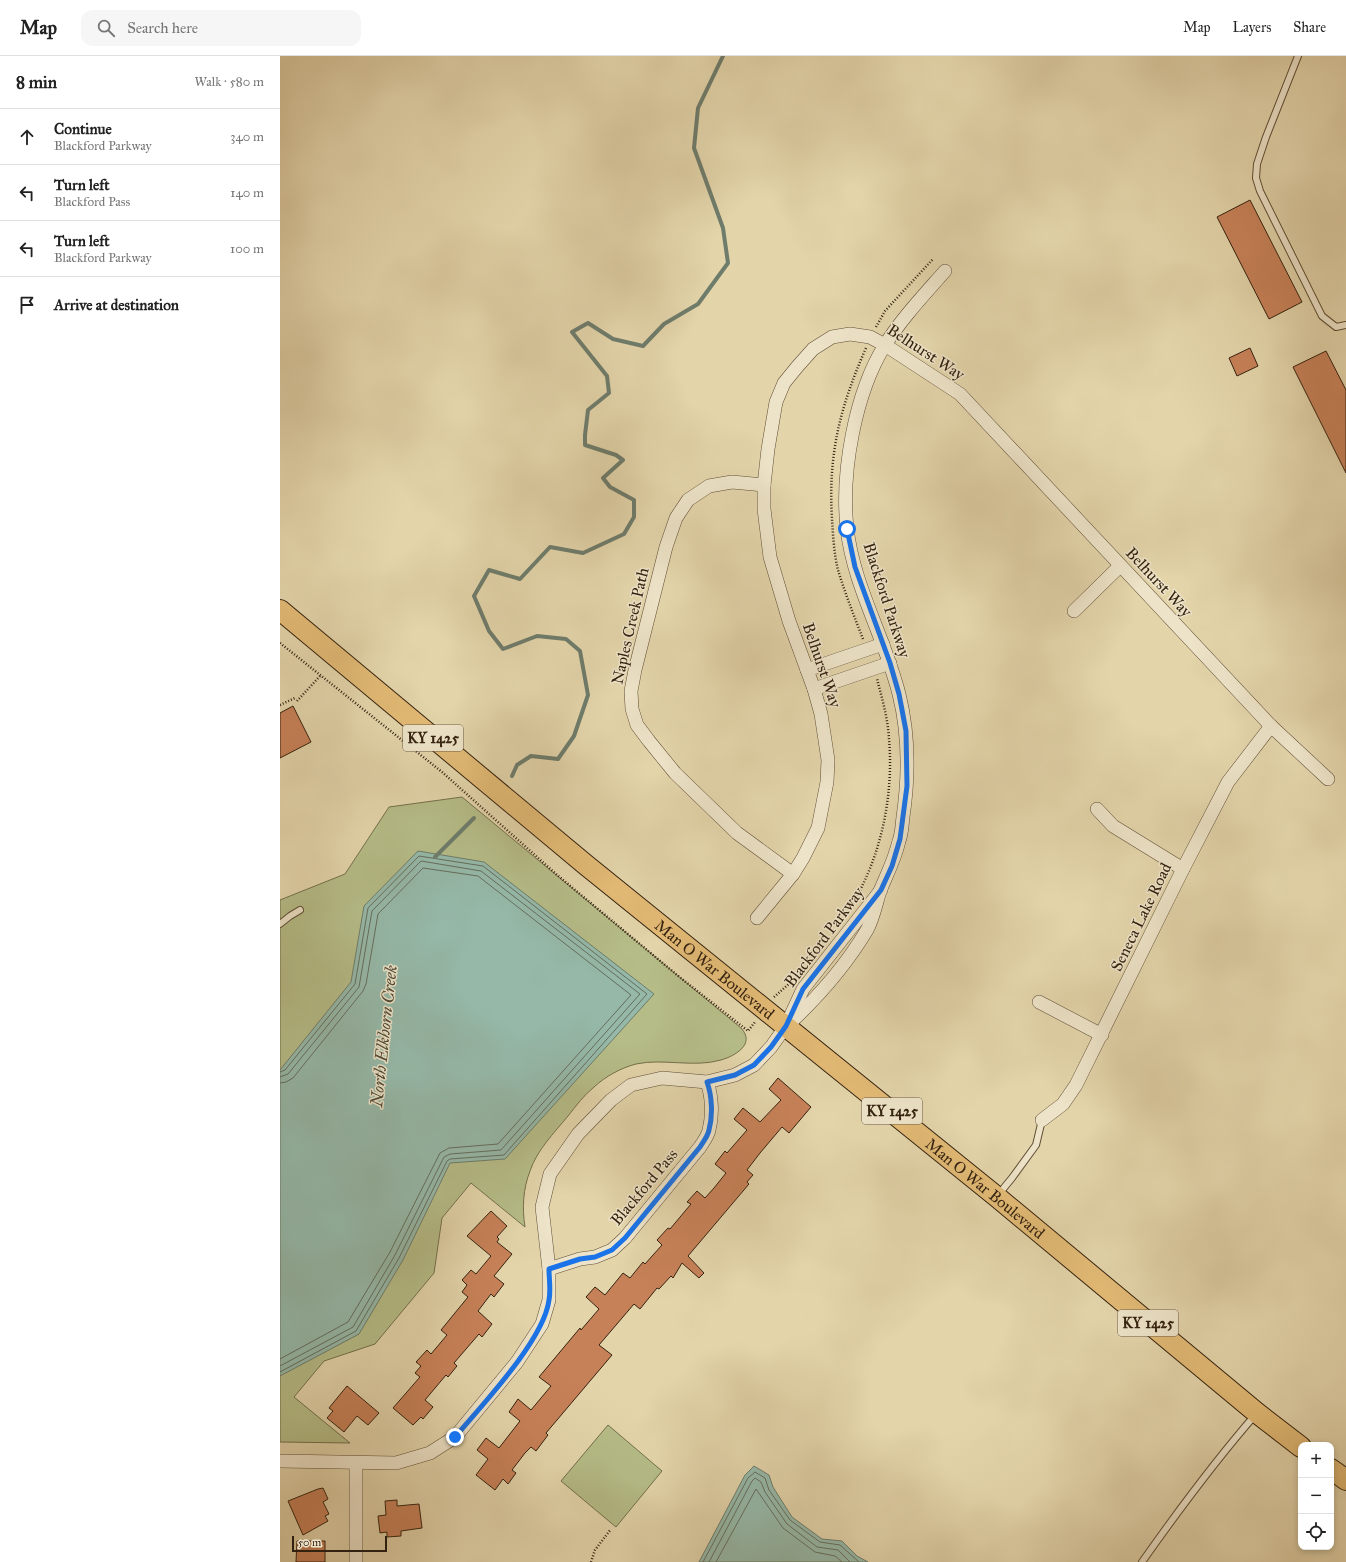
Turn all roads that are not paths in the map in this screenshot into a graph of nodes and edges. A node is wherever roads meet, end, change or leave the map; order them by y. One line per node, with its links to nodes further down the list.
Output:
1 (1298, 56): 3 (lane)
2 (945, 271): 4 (street, Blackford Parkway)
3 (1346, 325)
4 (885, 345): 5 (street, Belhurst Way); 6 (street, Belhurst Way); 9 (street, Blackford Parkway)
5 (764, 485): 11 (street, Belhurst Way); 17 (street, Naples Creek Path)
6 (1120, 566): 8 (street); 13 (street, Belhurst Way)
7 (280, 610): 22 (main road, Man O War Boulevard / KY 1425)
8 (1074, 611)
9 (883, 644): 10 (street, Blackford Parkway); 11 (street)
10 (890, 663): 12 (street); 22 (street, Blackford Parkway)
11 (806, 670): 12 (street, Belhurst Way)
12 (814, 689): 17 (street, Belhurst Way)
13 (1271, 726): 14 (street, Belhurst Way); 16 (street, Seneca Lake Road)
14 (1328, 779)
15 (1097, 809): 16 (street)
16 (1183, 869): 23 (street, Seneca Lake Road)
17 (793, 874): 19 (street, Belhurst Way)
18 (300, 910): 20 (lane)
19 (757, 918)
20 (280, 924)
21 (1039, 1002): 23 (street)
22 (786, 1026): 24 (street, Blackford Parkway); 26 (main road, Man O War Boulevard / KY 1425)
23 (1102, 1035): 25 (street, Seneca Lake Road)
24 (707, 1082): 27 (street, Blackford Pass); 27 (street, Blackford Parkway)
25 (1042, 1120): 26 (lane)
26 (997, 1197): 28 (main road, Man O War Boulevard / KY 1425)
27 (549, 1269): 31 (street, Blackford Parkway)
28 (1257, 1413): 29 (main road, Man O War Boulevard / KY 1425); 35 (lane)
29 (1298, 1445)
30 (280, 1461): 31 (street, Blackford Parkway)
31 (356, 1462): 34 (street)
32 (1334, 1471): 33 (main road)
33 (1346, 1480)
34 (356, 1562)
35 (1142, 1562)

